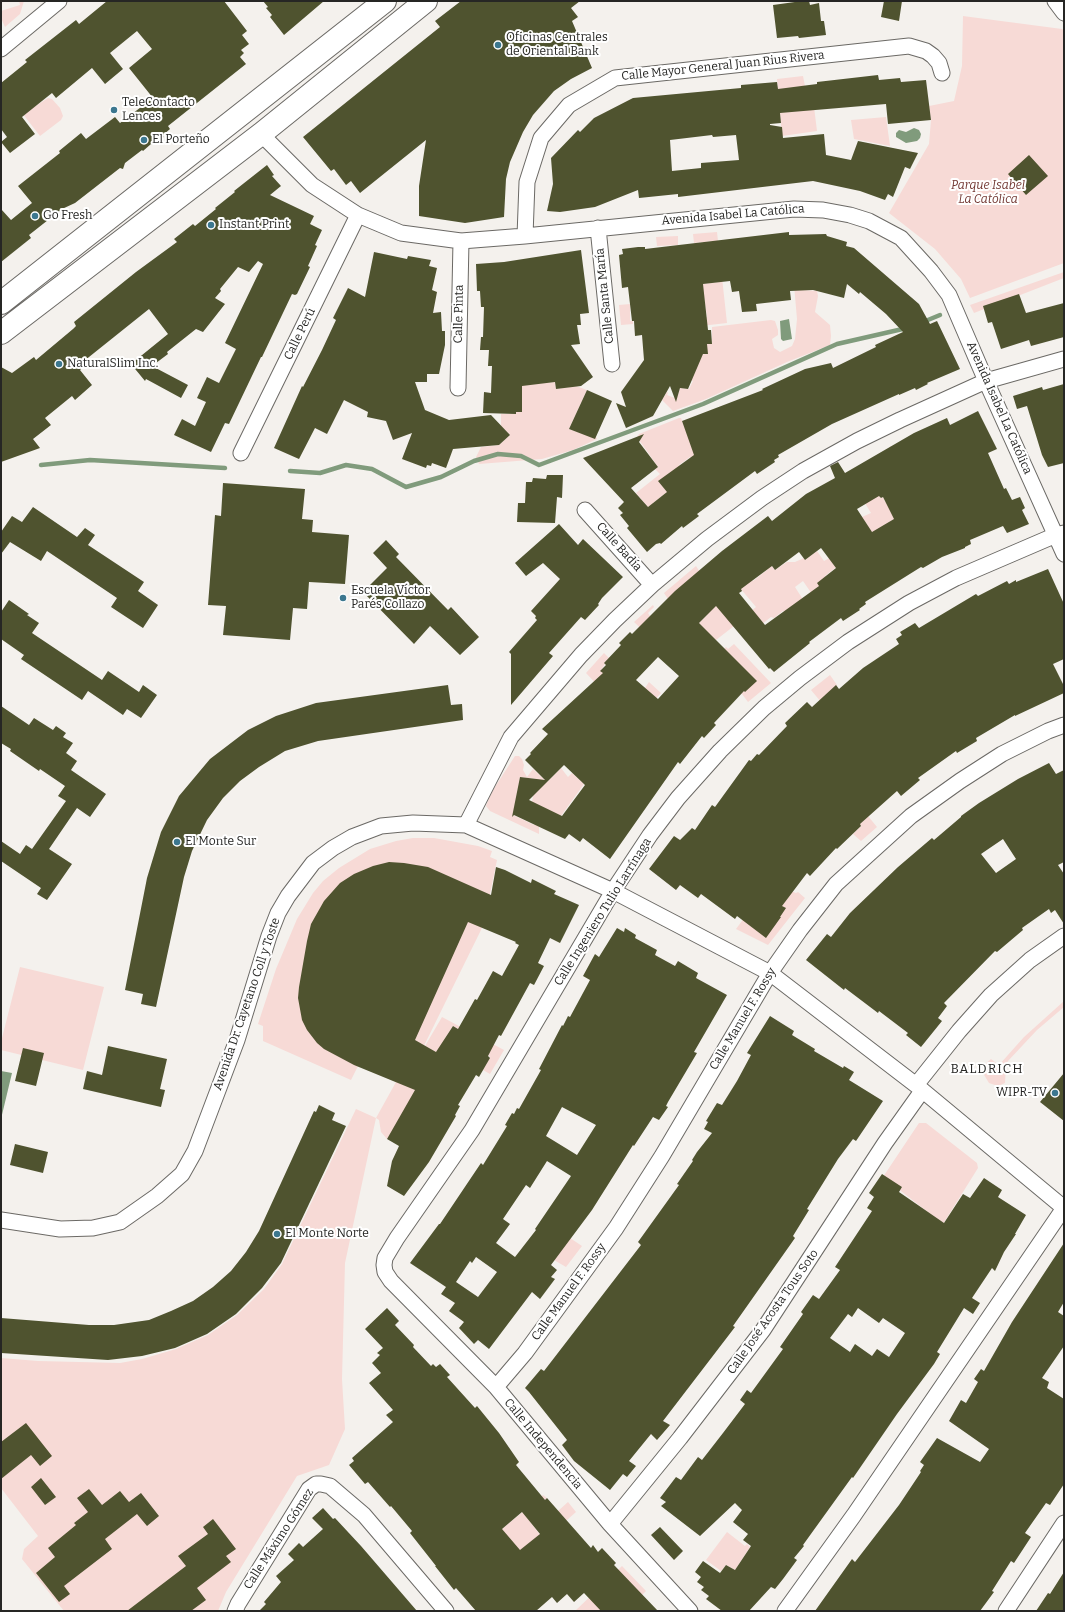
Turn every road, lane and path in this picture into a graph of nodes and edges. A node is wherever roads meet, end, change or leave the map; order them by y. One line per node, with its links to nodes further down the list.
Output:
1 (59, 1): 6 (street)
2 (385, 1): 13 (highway)
3 (426, 1): 8 (highway)
4 (1055, 1): 5 (street)
5 (1064, 13)
6 (1, 49)
7 (942, 73): 11 (street, Calle Mayor General Juan Rius Rivera)
8 (261, 134): 9 (street, Avenida Isabel La Católica); 14 (highway)
9 (358, 216): 12 (street, Avenida Isabel La Católica); 19 (street, Calle Perú)
10 (598, 228): 11 (street, Avenida Isabel La Católica); 16 (street, Calle Santa María); 17 (street, Avenida Isabel La Católica)
11 (525, 236): 12 (street, Avenida Isabel La Católica)
12 (460, 241): 18 (street, Calle Pinta)
13 (1, 303)
14 (1, 333)
15 (1064, 359): 17 (street)
16 (612, 364)
17 (986, 381): 21 (street, Avenida Isabel La Católica); 23 (street)
18 (458, 388)
19 (241, 453)
20 (585, 510): 23 (street, Calle Badía)
21 (1060, 534): 22 (street, Avenida Isabel La Católica); 26 (street, Calle Ingeniero Tulio Larrínaga)
22 (1064, 554)
23 (652, 585): 25 (street)
24 (1064, 725): 28 (street, Calle Manuel F. Rossy)
25 (466, 825): 26 (street); 31 (street, Avenida Dr. Cayetano Coll y Toste)
26 (613, 891): 28 (street); 32 (street, Calle Ingeniero Tulio Larrínaga)
27 (1064, 936): 29 (street, Calle José Acosta Tous Soto)
28 (770, 973): 29 (street); 33 (street, Calle Manuel F. Rossy)
29 (919, 1088): 30 (street); 35 (street, Calle José Acosta Tous Soto)
30 (1064, 1208): 39 (street)
31 (1, 1220)
32 (391, 1281): 33 (street, Calle Independencia)
33 (496, 1388): 35 (street, Calle Independencia)
34 (1064, 1523): 40 (street)
35 (610, 1524): 38 (street, Calle Independencia)
36 (235, 1611): 37 (street, Calle Máximo Gómez)
37 (446, 1611)
38 (690, 1611)
39 (785, 1611)
40 (1006, 1611)

